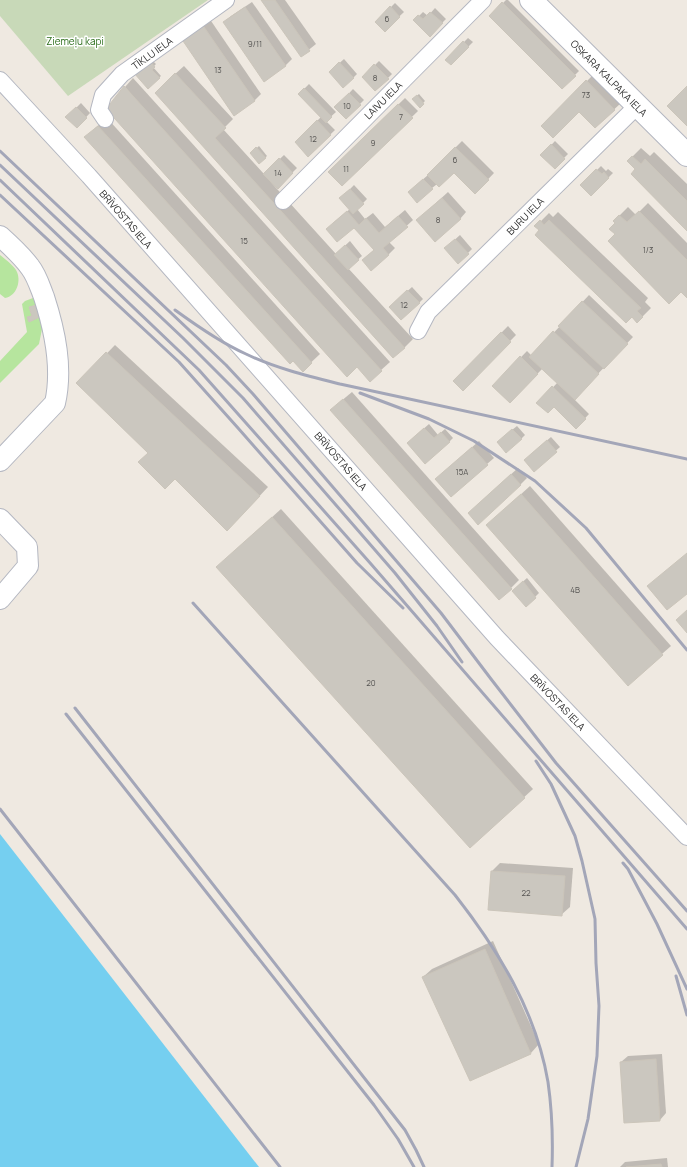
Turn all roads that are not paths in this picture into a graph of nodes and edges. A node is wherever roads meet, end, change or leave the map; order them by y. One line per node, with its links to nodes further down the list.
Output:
1 (226, 0): 6 (street, TĪKLU IELA)
2 (483, 0): 8 (street, LAIVU IELA)
3 (531, 0): 5 (main road, OSKARA KALPAKA IELA)
4 (0, 80): 14 (street, BRĪVOSTAS IELA)
5 (637, 106): 7 (main road, OSKARA KALPAKA IELA); 10 (street, BURU IELA)
6 (105, 119)
7 (687, 156)
8 (283, 200)
9 (0, 236): 11 (street)
10 (418, 331)
11 (0, 461)
12 (0, 519): 13 (street)
13 (0, 599)
14 (687, 837)

